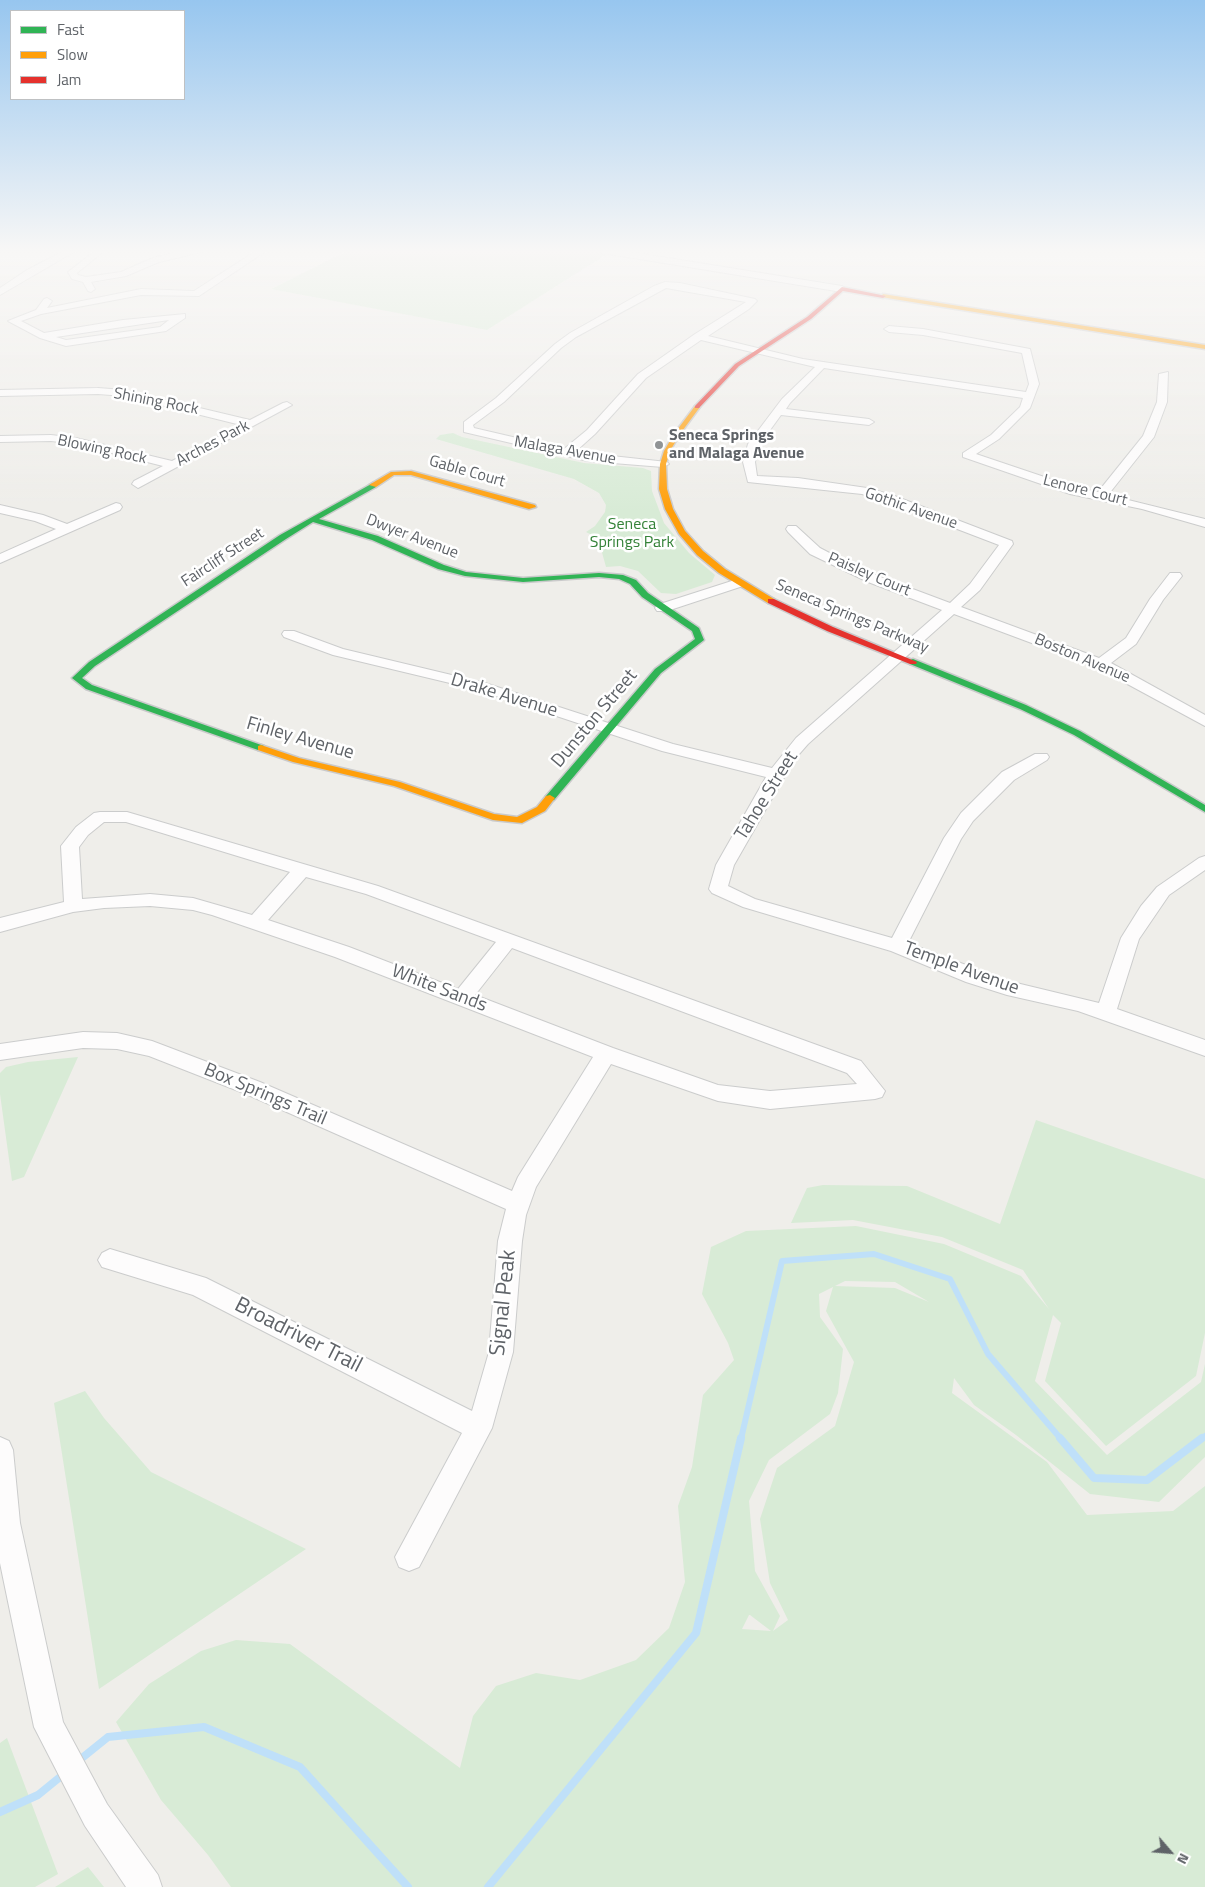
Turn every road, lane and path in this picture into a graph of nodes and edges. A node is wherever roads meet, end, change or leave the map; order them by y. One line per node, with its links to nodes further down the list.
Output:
1 (46, 337): 2 (street)
2 (107, 337)
3 (570, 337): 19 (street)
4 (696, 337): 21 (street)
5 (702, 337): 10 (street)
6 (780, 337): 10 (street, Seneca Springs Parkway)
7 (951, 337): 14 (street)
8 (1143, 337): 9 (street)
9 (1205, 347)
10 (759, 351): 11 (street); 22 (street, Seneca Springs Parkway)
11 (822, 364): 14 (street); 16 (street)
12 (1164, 374): 27 (street)
13 (0, 394): 18 (street, Shining Rock)
14 (1031, 396): 27 (street, Lenore Court)
15 (287, 405): 18 (street, Arches Park)
16 (778, 411): 17 (street); 25 (street)
17 (869, 422)
18 (250, 425): 23 (street, Arches Park)
19 (468, 430): 21 (street, Malaga Avenue)
20 (0, 439): 23 (street, Blowing Rock)
21 (566, 453): 22 (street, Malaga Avenue)
22 (663, 464): 38 (street, Seneca Springs Parkway)
23 (174, 465): 26 (street, Arches Park)
24 (393, 473): 29 (street, Gable Court); 31 (street, Faircliff Street)
25 (752, 479): 35 (street, Gothic Avenue)
26 (138, 484)
27 (1101, 496): 32 (street, Lenore Court)
28 (116, 507): 33 (street)
29 (532, 507)
30 (0, 509): 33 (street)
31 (313, 520): 39 (street, Dwyer Avenue); 44 (street, Faircliff Street)
32 (1205, 523)
33 (67, 529): 36 (street)
34 (792, 529): 40 (street, Paisley Court)
35 (1007, 544): 40 (street, Tahoe Street)
36 (0, 559)
37 (1176, 576): 43 (street)
38 (738, 583): 39 (street); 42 (street, Seneca Springs Parkway)
39 (662, 608): 46 (street, Dunston Street)
40 (953, 608): 42 (street, Tahoe Street); 43 (street, Boston Avenue)
41 (289, 634): 46 (street, Drake Avenue)
42 (900, 656): 48 (street, Tahoe Street); 49 (street, Seneca Springs Parkway)
43 (1101, 664): 45 (street, Boston Avenue)
44 (76, 678): 50 (street, Finley Avenue)
45 (1205, 721)
46 (610, 730): 48 (street, Drake Avenue); 50 (street, Dunston Street)
47 (1041, 757): 58 (street)
48 (776, 774): 53 (street, Tahoe Street)
49 (1205, 809)
50 (518, 821)
51 (1205, 862): 60 (street)
52 (303, 869): 54 (street); 55 (street); 57 (street)
53 (718, 889): 58 (street, Temple Avenue)
54 (73, 906): 55 (street, White Sands); 56 (street, White Sands)
55 (255, 923): 59 (street, White Sands)
56 (0, 925)
57 (508, 939): 59 (street); 63 (street, White Sands)
58 (897, 946): 60 (street, Temple Avenue)
59 (462, 998): 63 (street, White Sands)
60 (1106, 1012): 61 (street, Temple Avenue)
61 (1205, 1048)
62 (0, 1052): 64 (street, Box Springs Trail)
63 (606, 1054): 64 (street, Signal Peak)
64 (519, 1204): 66 (street, Signal Peak)
65 (110, 1260): 66 (street, Broadriver Trail)
66 (479, 1428): 69 (street, Signal Peak)
67 (0, 1450): 68 (street)
68 (3, 1524): 70 (street)
69 (409, 1557)
70 (146, 1887)

